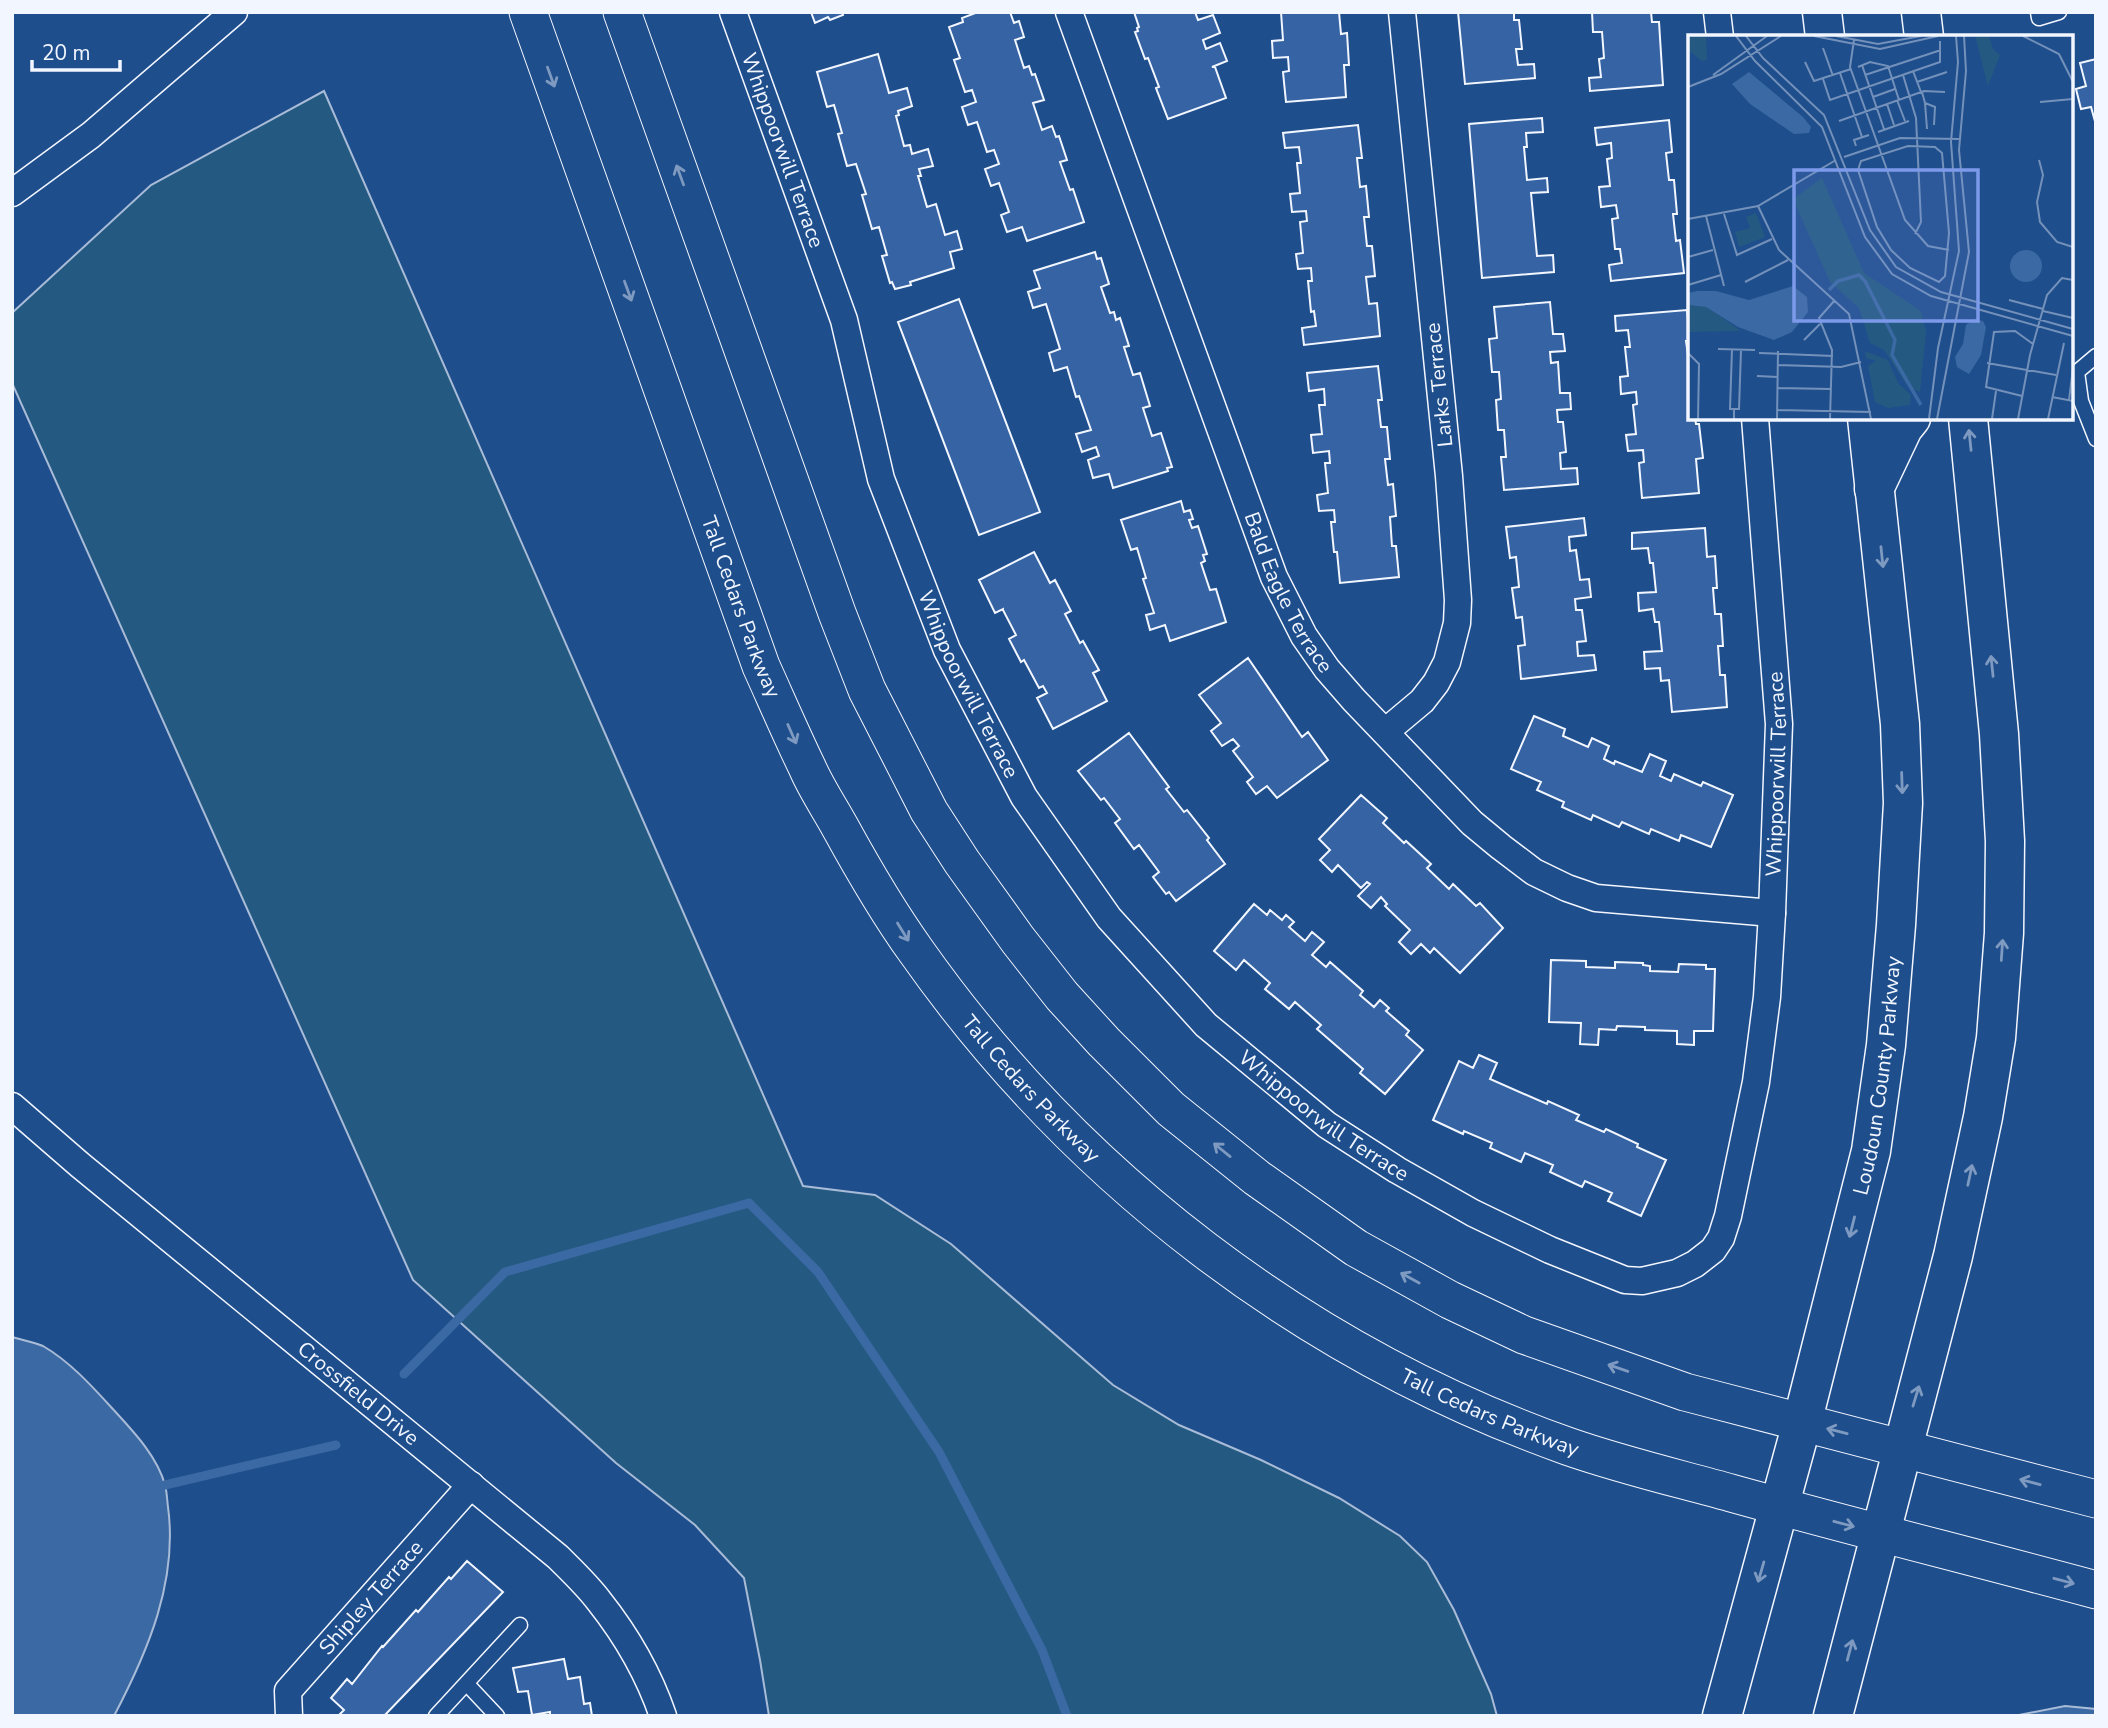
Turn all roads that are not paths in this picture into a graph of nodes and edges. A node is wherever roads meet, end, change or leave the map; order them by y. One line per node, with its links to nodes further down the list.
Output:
1 (234, 12): 17 (street)
2 (528, 12): 35 (main road, Tall Cedars Parkway, one-way to 35)
3 (597, 12): 16 (main road)
4 (622, 12): 16 (main road)
5 (733, 12): 29 (street, Whippoorwill Terrace)
6 (1069, 12): 28 (street, Bald Eagle Terrace)
7 (1402, 12): 28 (street, Larks Terrace)
8 (1717, 12): 13 (street)
9 (1822, 12): 14 (main road)
10 (1921, 12): 15 (main road)
11 (2038, 12): 12 (lane)
12 (2059, 12)
13 (1720, 35)
14 (1825, 35)
15 (1924, 35)
16 (643, 72): 31 (main road, one-way to 16)
17 (12, 193)
18 (2096, 356): 19 (lane)
19 (2074, 372): 20 (lane)
20 (2081, 401): 21 (lane); 26 (lane)
21 (2096, 409)
22 (1755, 420): 29 (street, Whippoorwill Terrace)
23 (1867, 420): 27 (main road, Loudoun County Parkway)
24 (1909, 420): 27 (main road)
25 (1968, 420): 32 (main road, one-way to 25)
26 (2096, 439)
27 (1874, 489): 31 (main road, Loudoun County Parkway, one-way to 31)
28 (1385, 732): 29 (street, Bald Eagle Terrace)
29 (1772, 913)
30 (12, 1105): 33 (street, Crossfield Drive)
31 (1802, 1423): 32 (main road, one-way to 31); 35 (main road, Loudoun County Parkway)
32 (1903, 1448): 34 (main road, one-way to 32); 36 (main road)
33 (471, 1485): 40 (street, Shipley Terrace); 43 (street, Crossfield Drive)
34 (2096, 1499)
35 (1778, 1506): 36 (main road, Tall Cedars Parkway, one-way to 36); 44 (main road, Loudoun County Parkway, one-way to 44)
36 (1881, 1533): 37 (main road, Tall Cedars Parkway, one-way to 37); 45 (main road, one-way to 36)
37 (2096, 1590)
38 (520, 1625): 39 (lane)
39 (467, 1684): 41 (lane); 42 (lane)
40 (289, 1716)
41 (436, 1716)
42 (497, 1716)
43 (663, 1716)
44 (1722, 1716)
45 (1833, 1716)

